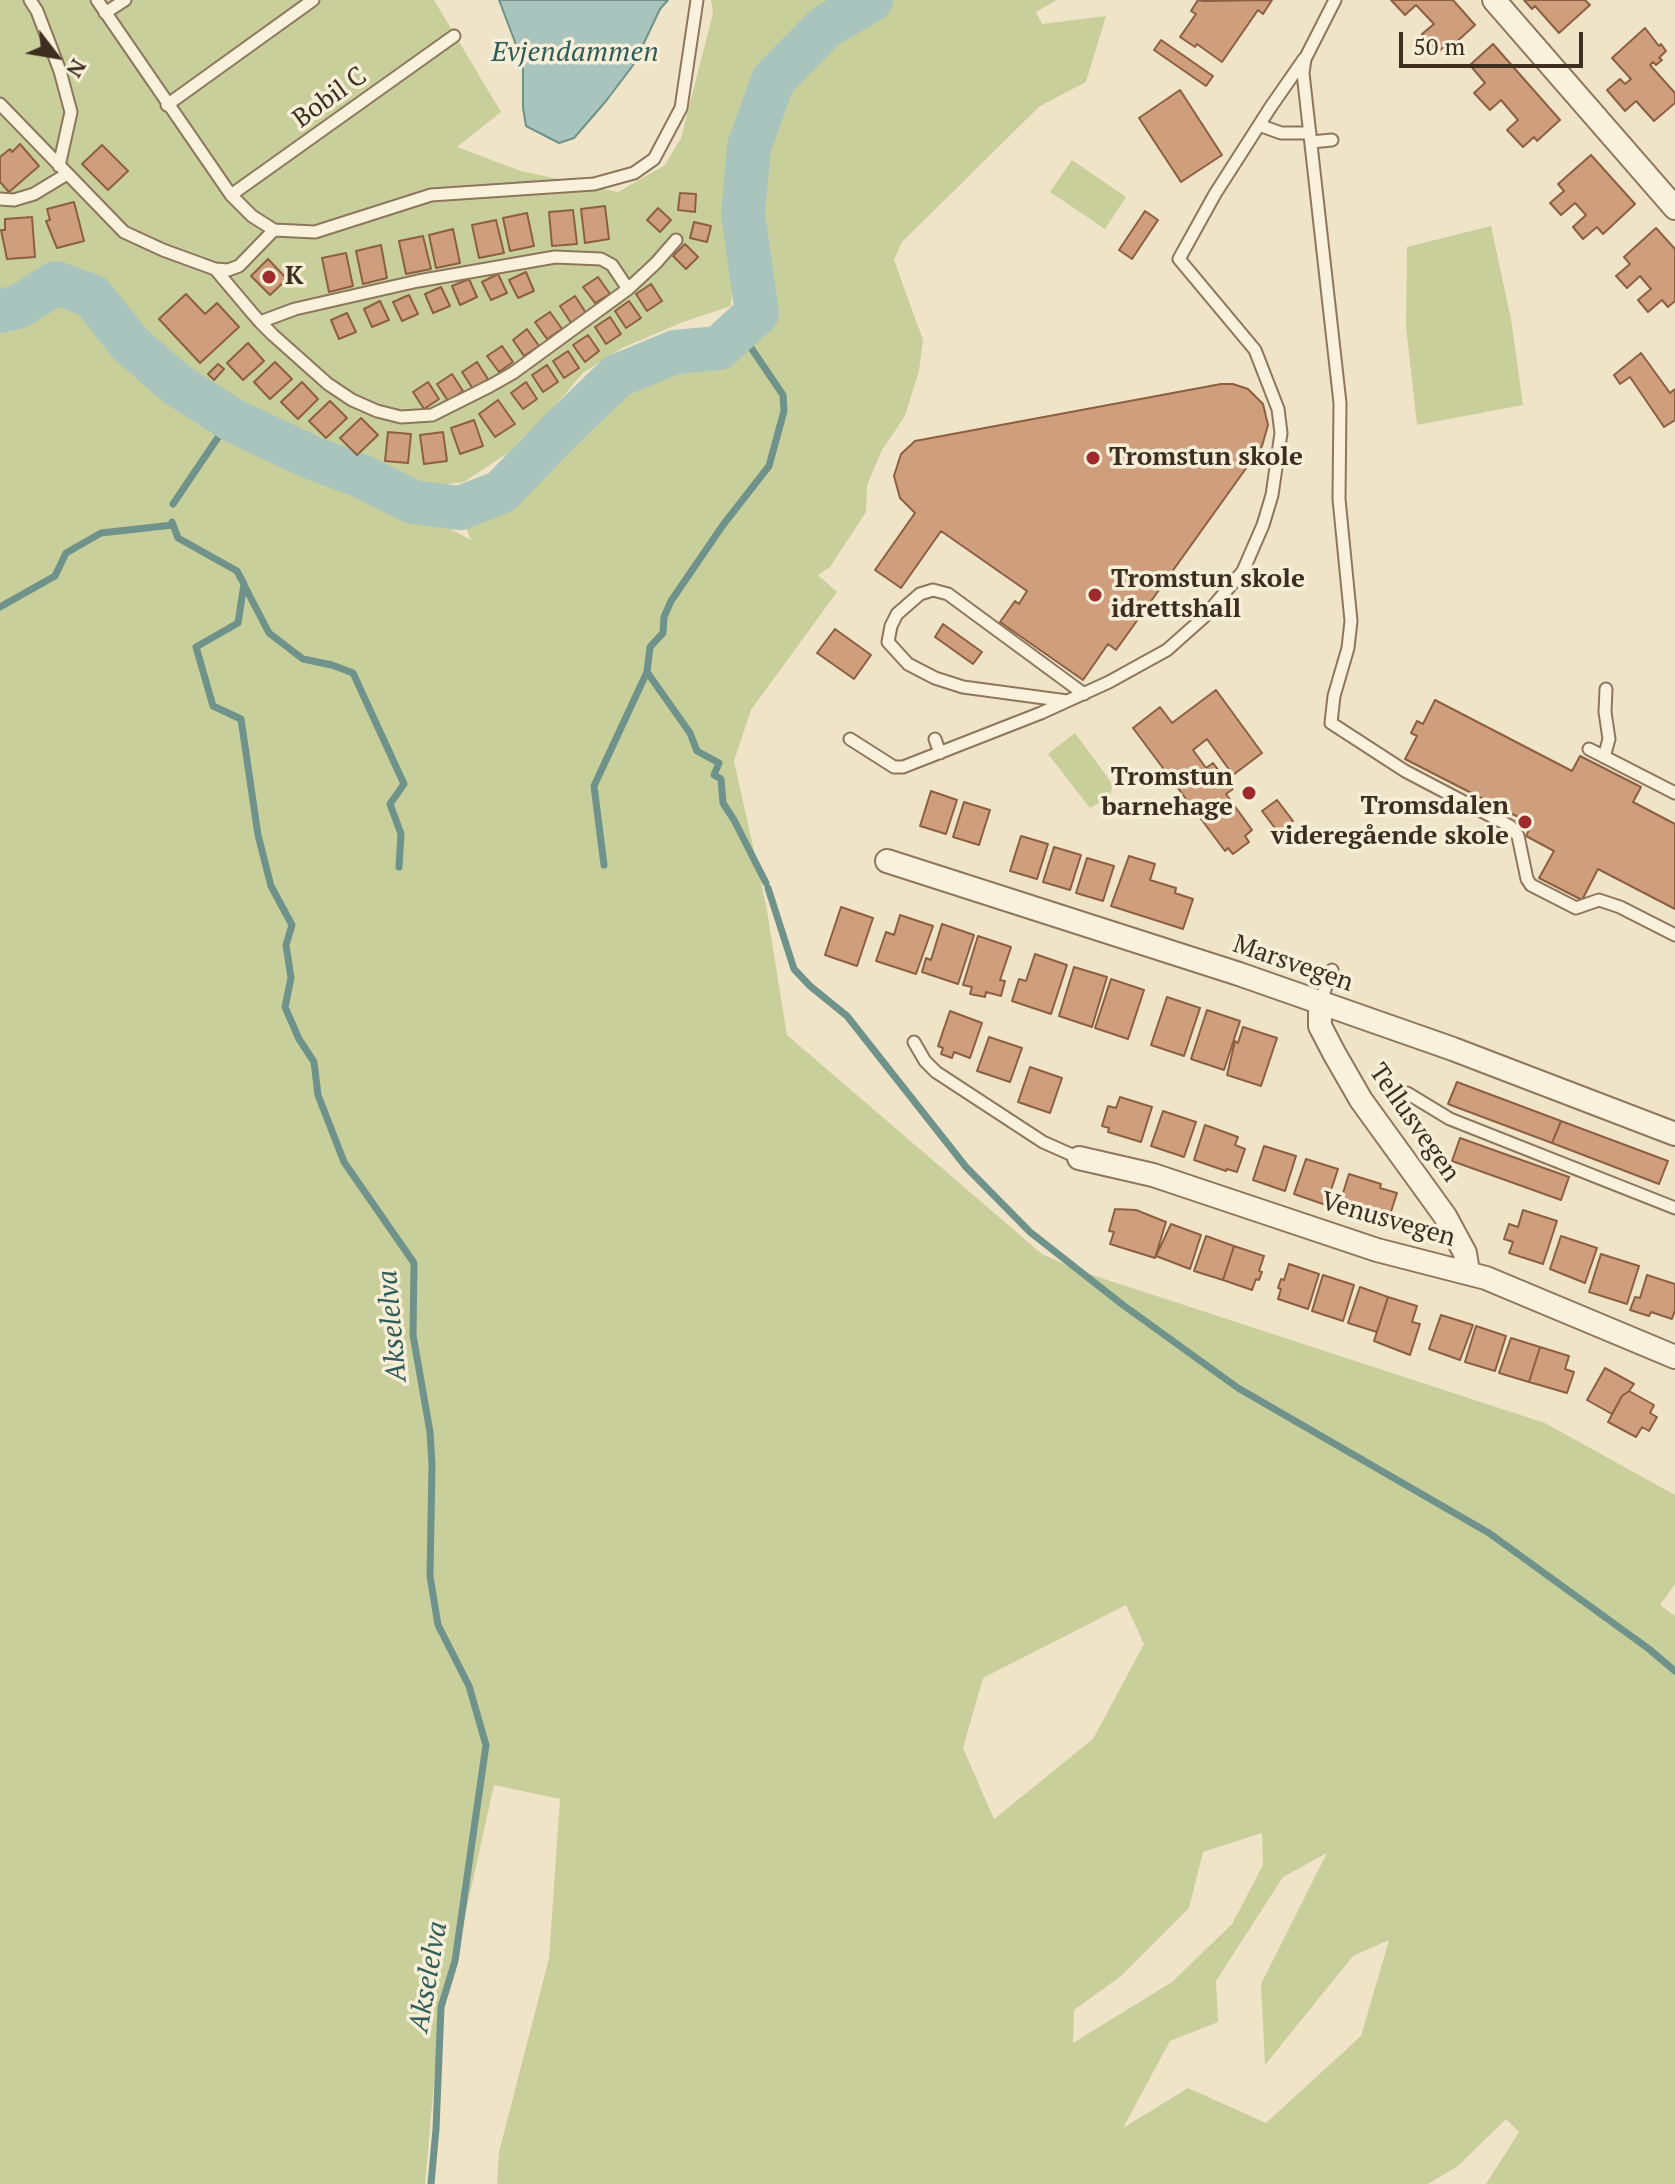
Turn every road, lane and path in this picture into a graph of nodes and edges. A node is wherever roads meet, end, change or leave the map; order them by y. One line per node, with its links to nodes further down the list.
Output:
1 (30, 0): 16 (lane)
2 (97, 0): 8 (lane)
3 (125, 0): 8 (lane)
4 (313, 0): 12 (lane)
5 (697, 0): 20 (lane)
6 (1335, 0): 10 (lane)
7 (1494, 0): 19 (street)
8 (105, 13): 12 (lane)
9 (454, 36): 17 (lane, Bobil C)
10 (1305, 59): 13 (lane); 14 (lane)
11 (0, 104): 16 (lane)
12 (167, 105): 17 (lane)
13 (1259, 125): 14 (lane); 26 (lane)
14 (1310, 137): 15 (lane); 35 (lane)
15 (1332, 140)
16 (63, 170): 18 (lane); 22 (lane)
17 (231, 195): 20 (lane)
18 (0, 199)
19 (1675, 208)
20 (274, 230): 22 (lane)
21 (676, 240): 23 (lane)
22 (215, 269): 24 (lane)
23 (628, 289): 24 (lane); 24 (lane)
24 (260, 322)
25 (1606, 689): 32 (lane)
26 (1084, 694): 27 (lane); 27 (lane)
27 (1067, 701): 31 (lane)
28 (850, 739): 31 (lane)
29 (935, 739): 31 (lane)
30 (1589, 749): 32 (lane)
31 (940, 753)
32 (1604, 757): 33 (lane)
33 (1675, 793)
34 (887, 861): 37 (street, Marsvegen)
35 (1675, 935)
36 (1332, 970): 37 (lane)
37 (1320, 1004): 40 (street, Marsvegen); 43 (street, Tellusvegen)
38 (914, 1042): 41 (lane)
39 (1407, 1093): 42 (lane)
40 (1675, 1134)
41 (1079, 1158): 43 (street, Venusvegen)
42 (1675, 1208)
43 (1468, 1272): 44 (street, Venusvegen)
44 (1675, 1357)

